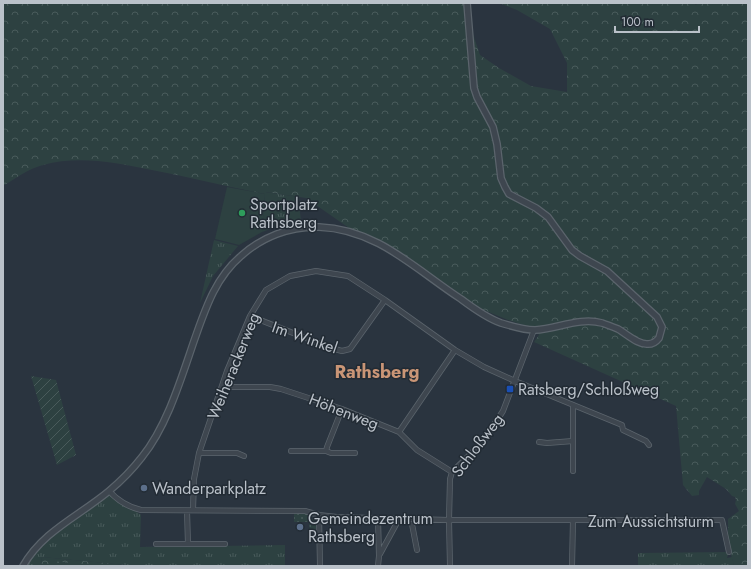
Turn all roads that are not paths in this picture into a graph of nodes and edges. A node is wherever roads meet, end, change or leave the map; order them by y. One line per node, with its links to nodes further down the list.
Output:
1 (467, 3): 4 (street)
2 (385, 300): 3 (street, Weiherackerweg); 3 (street, Im Winkel); 5 (street, Weiherackerweg)
3 (250, 316): 7 (street, Weiherackerweg)
4 (534, 330): 6 (street, Schloßweg); 21 (street)
5 (455, 350): 6 (street, Weiherackerweg); 10 (street)
6 (515, 381): 8 (street, Weiherackerweg); 20 (street, Schloßweg)
7 (222, 387): 9 (street, Höhenweg); 17 (street, Weiherackerweg)
8 (573, 405): 11 (street); 13 (street, Weiherackerweg)
9 (342, 409): 10 (street, Höhenweg); 15 (street)
10 (399, 432): 20 (street, Höhenweg)
11 (573, 441): 12 (street); 19 (street)
12 (539, 442)
13 (649, 445)
14 (290, 451): 15 (street)
15 (326, 451): 16 (street)
16 (355, 452)
17 (199, 453): 18 (street); 22 (street, Weiherackerweg)
18 (244, 456)
19 (572, 470)
20 (452, 472): 27 (street, Schloßweg)
21 (109, 491): 22 (street, Zum Aussichtsturm); 35 (street)
22 (190, 510): 23 (street, Zum Aussichtsturm); 30 (street, Weiherackerweg)
23 (319, 515): 24 (street, Zum Aussichtsturm); 36 (street)
24 (378, 518): 25 (street, Zum Aussichtsturm); 34 (street)
25 (399, 519): 26 (street, Zum Aussichtsturm); 34 (street)
26 (411, 519): 27 (street, Zum Aussichtsturm); 32 (street)
27 (448, 520): 28 (street, Zum Aussichtsturm); 38 (street, Schloßweg)
28 (573, 520): 33 (street, Zum Aussichtsturm); 39 (street, Zum Aussichtsturm)
29 (156, 544): 30 (street)
30 (188, 544): 31 (street)
31 (225, 544)
32 (417, 550)
33 (729, 552)
34 (379, 556): 37 (street)
35 (23, 566)
36 (320, 566)
37 (378, 566)
38 (450, 566)
39 (572, 566)

